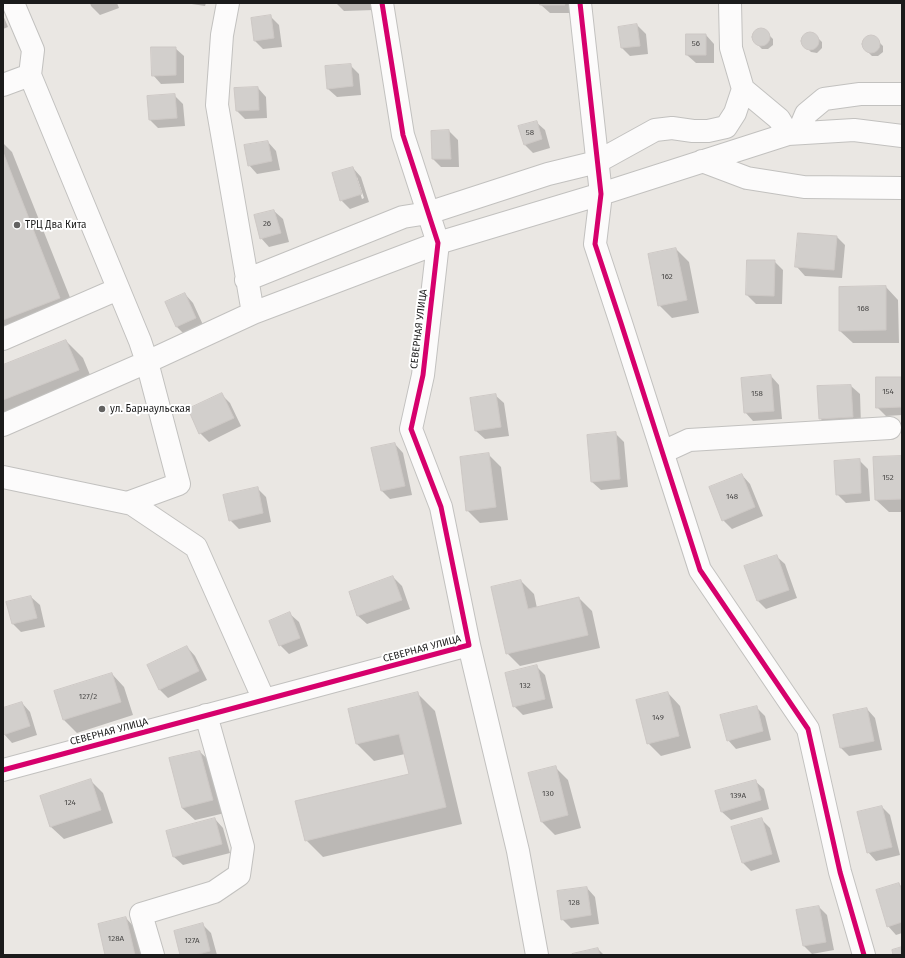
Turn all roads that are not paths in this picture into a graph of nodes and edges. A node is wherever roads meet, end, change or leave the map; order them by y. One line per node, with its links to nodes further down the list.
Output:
1 (13, 3): 6 (street)
2 (228, 3): 18 (street)
3 (382, 3): 16 (street)
4 (580, 3): 13 (street)
5 (730, 3): 8 (street)
6 (30, 75): 7 (street); 19 (street)
7 (3, 85)
8 (743, 89): 10 (street); 13 (street)
9 (902, 94): 10 (street)
10 (793, 134): 11 (street); 12 (street)
11 (902, 136)
12 (702, 161): 14 (street); 15 (street)
13 (598, 162): 15 (street); 16 (street)
14 (902, 188)
15 (601, 194): 17 (street); 25 (street)
16 (428, 213): 17 (street); 18 (street)
17 (438, 243): 20 (street); 28 (street, СЕВЕРНАЯ УЛИЦА)
18 (246, 280): 20 (street)
19 (118, 288): 21 (street); 22 (street)
20 (253, 313): 22 (street)
21 (3, 339)
22 (147, 362): 23 (street); 27 (street)
23 (3, 425)
24 (890, 428): 25 (street)
25 (663, 452): 34 (street)
26 (3, 477): 27 (street)
27 (127, 503): 29 (street)
28 (469, 645): 29 (street, СЕВЕРНАЯ УЛИЦА); 33 (street, СЕВЕРНАЯ УЛИЦА)
29 (264, 700): 30 (street, СЕВЕРНАЯ УЛИЦА)
30 (206, 715): 31 (street, СЕВЕРНАЯ УЛИЦА); 32 (street)
31 (3, 770)
32 (153, 955)
33 (537, 955)
34 (864, 955)

